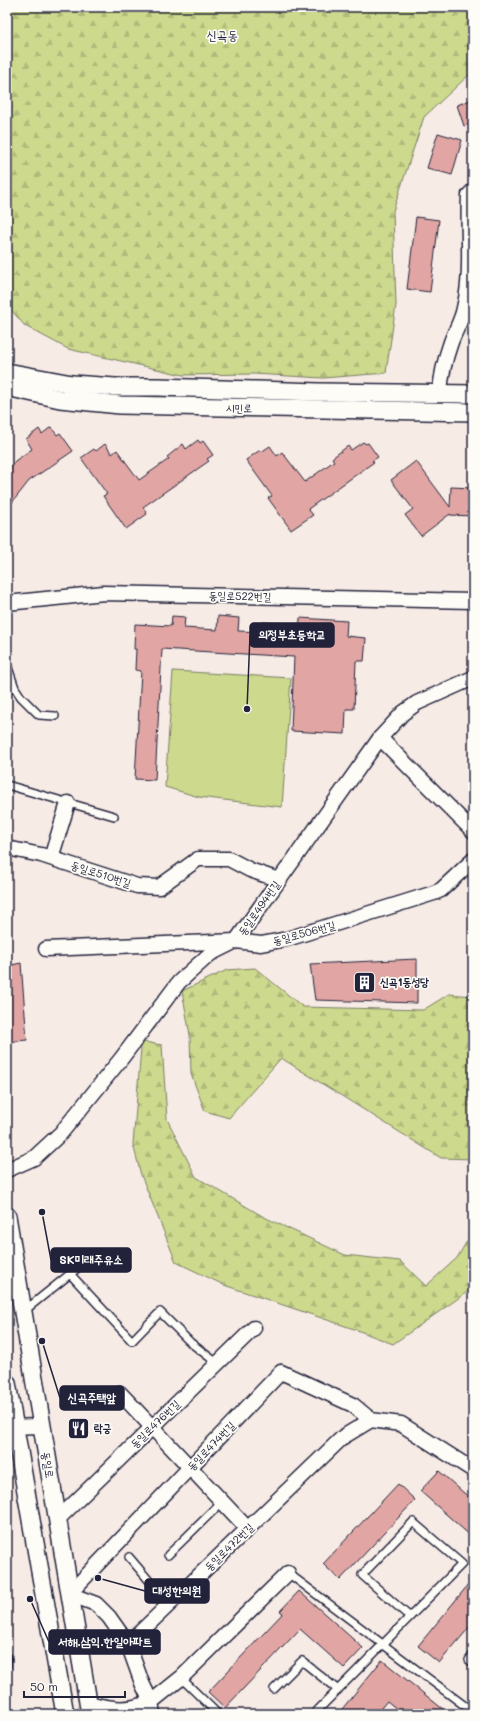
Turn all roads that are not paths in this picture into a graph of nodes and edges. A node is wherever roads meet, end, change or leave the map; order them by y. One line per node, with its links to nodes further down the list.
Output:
1 (473, 191): 2 (street)
2 (471, 267): 5 (street)
3 (7, 372): 5 (street, 시민로)
4 (7, 387): 7 (street, 시민로)
5 (440, 393): 6 (street, 시민로)
6 (473, 394)
7 (473, 412)
8 (473, 600): 9 (street, 동일로522번길)
9 (7, 603)
10 (7, 665): 12 (lane)
11 (473, 678): 13 (street, 동일로494번길)
12 (55, 716)
13 (380, 738): 17 (street); 21 (street, 동일로494번길)
14 (7, 786): 15 (lane)
15 (68, 803): 16 (lane); 19 (street)
16 (114, 816)
17 (473, 831)
18 (7, 848): 19 (street, 동일로510번길)
19 (51, 858): 21 (street, 동일로510번길)
20 (471, 867): 22 (street, 동일로506번길)
21 (279, 880): 22 (street, 동일로494번길)
22 (236, 941): 23 (street, 동일로506번길); 24 (street, 동일로494번길)
23 (46, 949)
24 (7, 1170)
25 (7, 1216): 28 (street, 동일로)
26 (95, 1254): 27 (lane)
27 (71, 1275): 28 (lane); 30 (lane)
28 (23, 1313): 34 (street, 동일로)
29 (254, 1328): 30 (street, 동일로476번길)
30 (217, 1364): 36 (street, 동일로476번길)
31 (7, 1383): 35 (street)
32 (120, 1393): 36 (street)
33 (372, 1420): 37 (street, 동일로474번길); 38 (street); 41 (street, 동일로472번길)
34 (41, 1426): 35 (street); 40 (street, 동일로)
35 (10, 1427): 60 (street)
36 (152, 1427): 37 (street); 40 (street, 동일로476번길)
37 (190, 1467): 39 (street); 45 (street, 동일로474번길)
38 (473, 1470)
39 (222, 1502): 41 (street); 42 (lane)
40 (57, 1520): 45 (street, 동일로)
41 (248, 1529): 46 (street, 동일로472번길)
42 (168, 1555)
43 (129, 1556): 46 (lane)
44 (288, 1572): 49 (lane); 54 (street)
45 (69, 1594): 48 (street); 58 (street, 동일로)
46 (169, 1604): 48 (street, 동일로472번길)
47 (410, 1617): 47 (lane); 49 (lane)
48 (128, 1644): 57 (street)
49 (382, 1644): 56 (lane); 59 (lane)
50 (7, 1655): 53 (lane)
51 (473, 1655): 52 (lane)
52 (473, 1663)
53 (7, 1666)
54 (181, 1678): 57 (street); 61 (lane)
55 (274, 1689): 56 (lane)
56 (338, 1690): 62 (lane)
57 (152, 1708): 58 (street)
58 (89, 1709)
59 (473, 1712)
60 (65, 1714)
61 (218, 1714)
62 (314, 1714)

